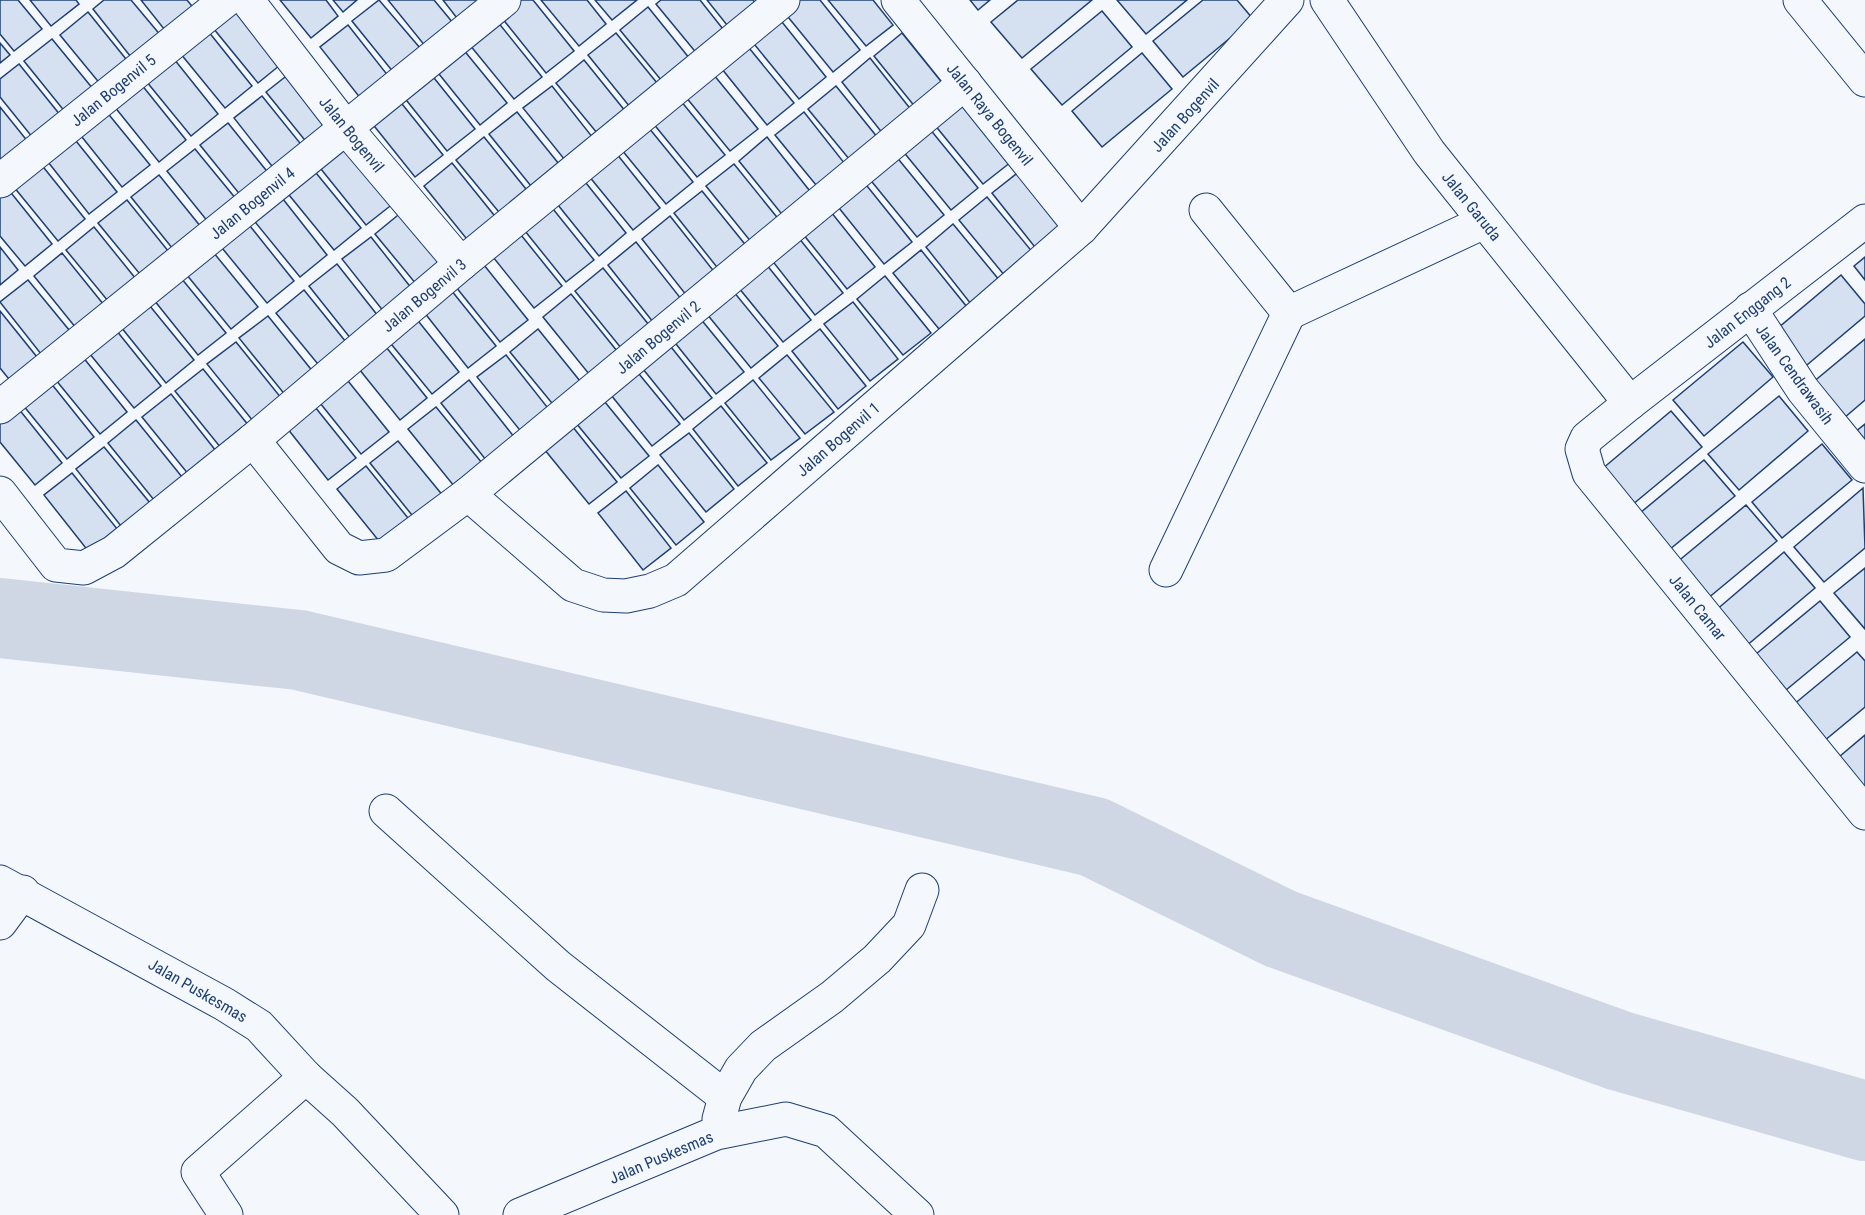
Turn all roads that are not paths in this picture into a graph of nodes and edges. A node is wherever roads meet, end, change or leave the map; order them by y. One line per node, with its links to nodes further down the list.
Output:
1 (226, 0): 12 (street, Jalan Bogenvil 5)
2 (247, 0): 11 (street, Jalan Bogenvil)
3 (504, 0): 11 (street, Jalan Bogenvil 4)
4 (783, 0): 17 (street, Jalan Bogenvil 3)
5 (898, 0): 10 (street, Jalan Raya Bogenvil)
6 (1327, 0): 15 (street, Jalan Garuda)
7 (1800, 0): 9 (street)
8 (1290, 1): 16 (street, Jalan Bogenvil)
9 (1865, 80)
10 (965, 83): 16 (street, Jalan Raya Bogenvil); 25 (street, Jalan Bogenvil 2)
11 (346, 128): 17 (street, Jalan Bogenvil); 21 (street, Jalan Bogenvil 4)
12 (0, 181)
13 (1206, 210): 19 (street)
14 (1865, 221): 18 (street, Jalan Enggang 2)
15 (1485, 222): 19 (street); 20 (street, Jalan Garuda)
16 (1081, 228): 25 (street, Jalan Bogenvil 1)
17 (461, 264): 22 (street, Jalan Bogenvil 3)
18 (1750, 309): 20 (street, Jalan Enggang 2); 23 (street, Jalan Cendrawasih)
19 (1289, 313): 26 (street)
20 (1630, 403): 28 (street, Jalan Camar)
21 (0, 407)
22 (253, 440): 24 (street, Jalan Bogenvil 3); 25 (street, Jalan Bogenvil 2)
23 (1865, 466)
24 (0, 493)
25 (468, 494)
26 (1166, 570)
27 (386, 811): 33 (street)
28 (1865, 813)
29 (12, 887): 31 (street); 32 (street, Jalan Puskesmas)
30 (922, 890): 33 (street)
31 (0, 923)
32 (306, 1077): 35 (street); 36 (street, Jalan Puskesmas)
33 (725, 1097): 34 (street)
34 (716, 1133): 37 (street, Jalan Puskesmas); 38 (street, Jalan Puskesmas)
35 (226, 1215)
36 (442, 1215)
37 (520, 1215)
38 (917, 1215)

